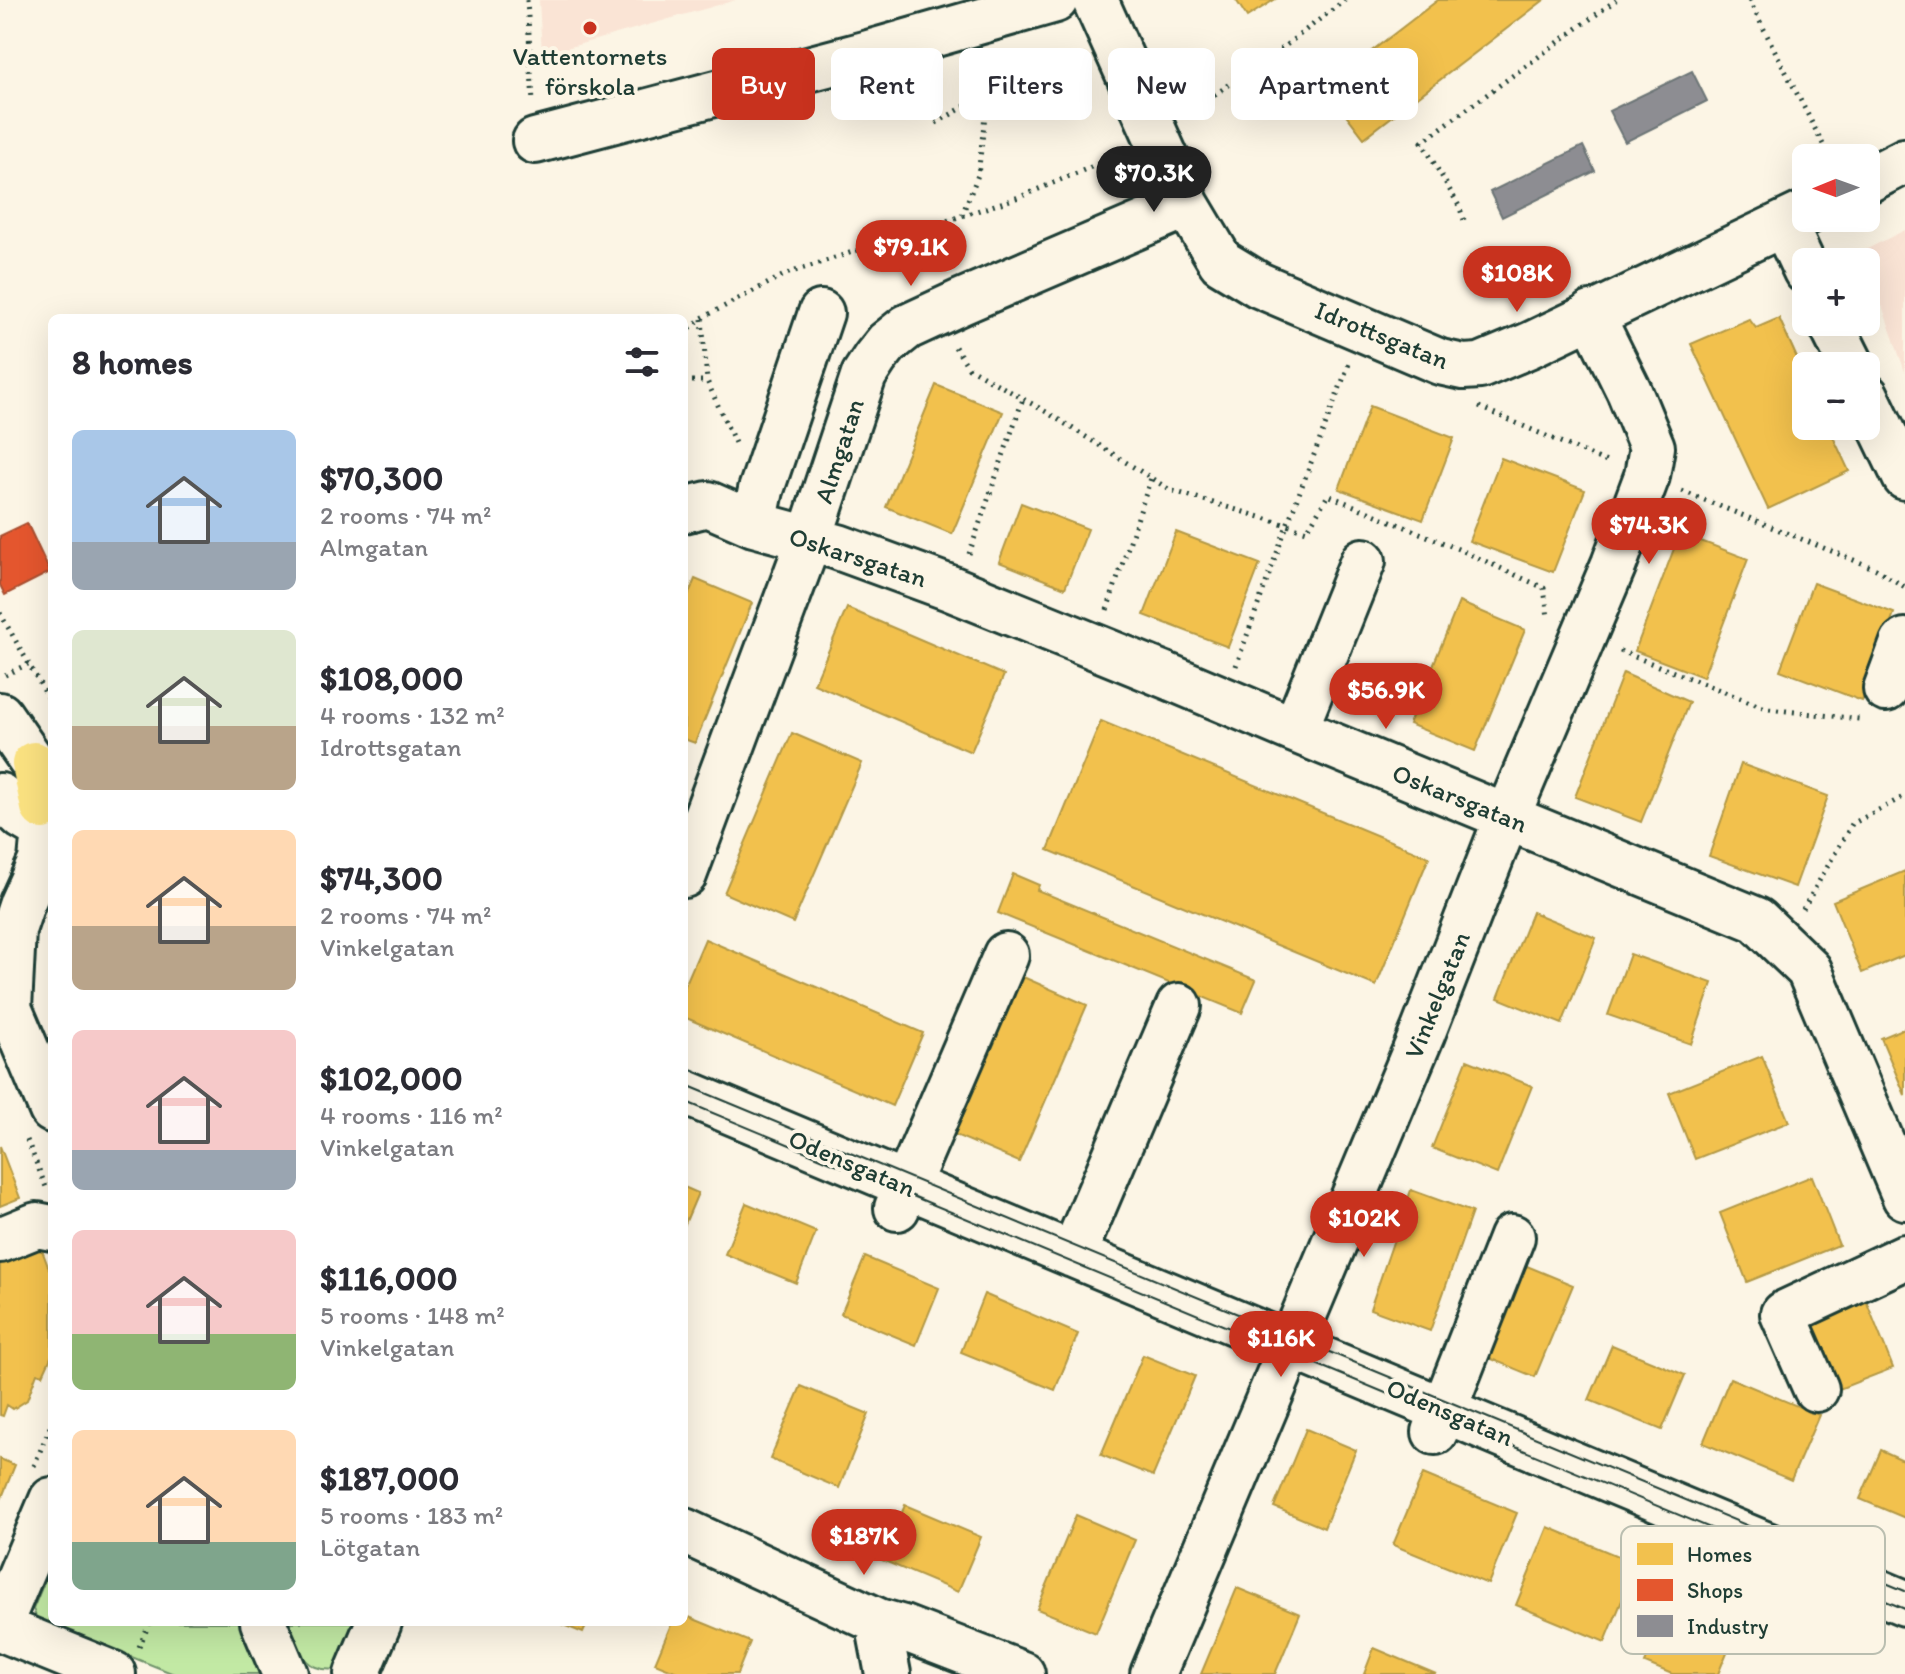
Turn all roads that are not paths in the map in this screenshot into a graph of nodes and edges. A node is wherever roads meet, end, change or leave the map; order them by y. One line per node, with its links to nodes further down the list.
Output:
1 (1095, 0): 6 (street)
2 (1039, 4): 3 (street)
3 (535, 141)
4 (1905, 161): 5 (street)
5 (1880, 174)
6 (1187, 205): 9 (street, Idrottsgatan); 14 (street, Almgatan)
7 (1792, 219): 9 (street, Idrottsgatan)
8 (821, 313): 12 (street)
9 (1591, 314): 22 (street, Vinkelgatan)
10 (1880, 425): 11 (street)
11 (1905, 477)
12 (758, 507): 13 (street, Oskarsgatan); 14 (street, Oskarsgatan)
13 (688, 509)
14 (809, 540): 19 (street, Oskarsgatan); 24 (street, Almgatan)
15 (1363, 561): 19 (street)
16 (1905, 641): 17 (street)
17 (1886, 689)
18 (0, 715): 21 (street)
19 (1295, 730): 22 (street, Oskarsgatan)
20 (0, 796): 21 (street)
21 (41, 813): 23 (street); 26 (street)
22 (1507, 817): 32 (street, Oskarsgatan); 38 (street, Vinkelgatan)
23 (0, 837)
24 (688, 864)
25 (1006, 955): 31 (street)
26 (5, 1001): 29 (street)
27 (1179, 1006): 36 (street)
28 (688, 1094): 31 (street, Odensgatan)
29 (48, 1101)
30 (688, 1121): 31 (street)
31 (902, 1197): 36 (street, Odensgatan); 38 (street)
32 (1905, 1197)
33 (48, 1227): 35 (street)
34 (1512, 1237): 40 (street)
35 (0, 1240)
36 (1073, 1255): 38 (street, Odensgatan)
37 (1905, 1257): 39 (street)
38 (1286, 1357): 40 (street); 58 (street, Vinkelgatan)
39 (1816, 1389)
40 (1439, 1421): 42 (street); 43 (street, Odensgatan)
41 (48, 1510): 49 (street)
42 (1675, 1526)
43 (1708, 1526)
44 (688, 1533): 48 (street)
45 (1885, 1595): 46 (street, Odensgatan)
46 (1905, 1603)
47 (1885, 1619): 52 (street)
48 (878, 1621): 56 (street); 57 (street)
49 (0, 1626): 53 (street)
50 (265, 1626): 54 (street)
51 (377, 1626): 55 (street)
52 (1905, 1628)
53 (113, 1674)
54 (285, 1674)
55 (357, 1674)
56 (888, 1674)
57 (1022, 1674)
58 (1153, 1674)

